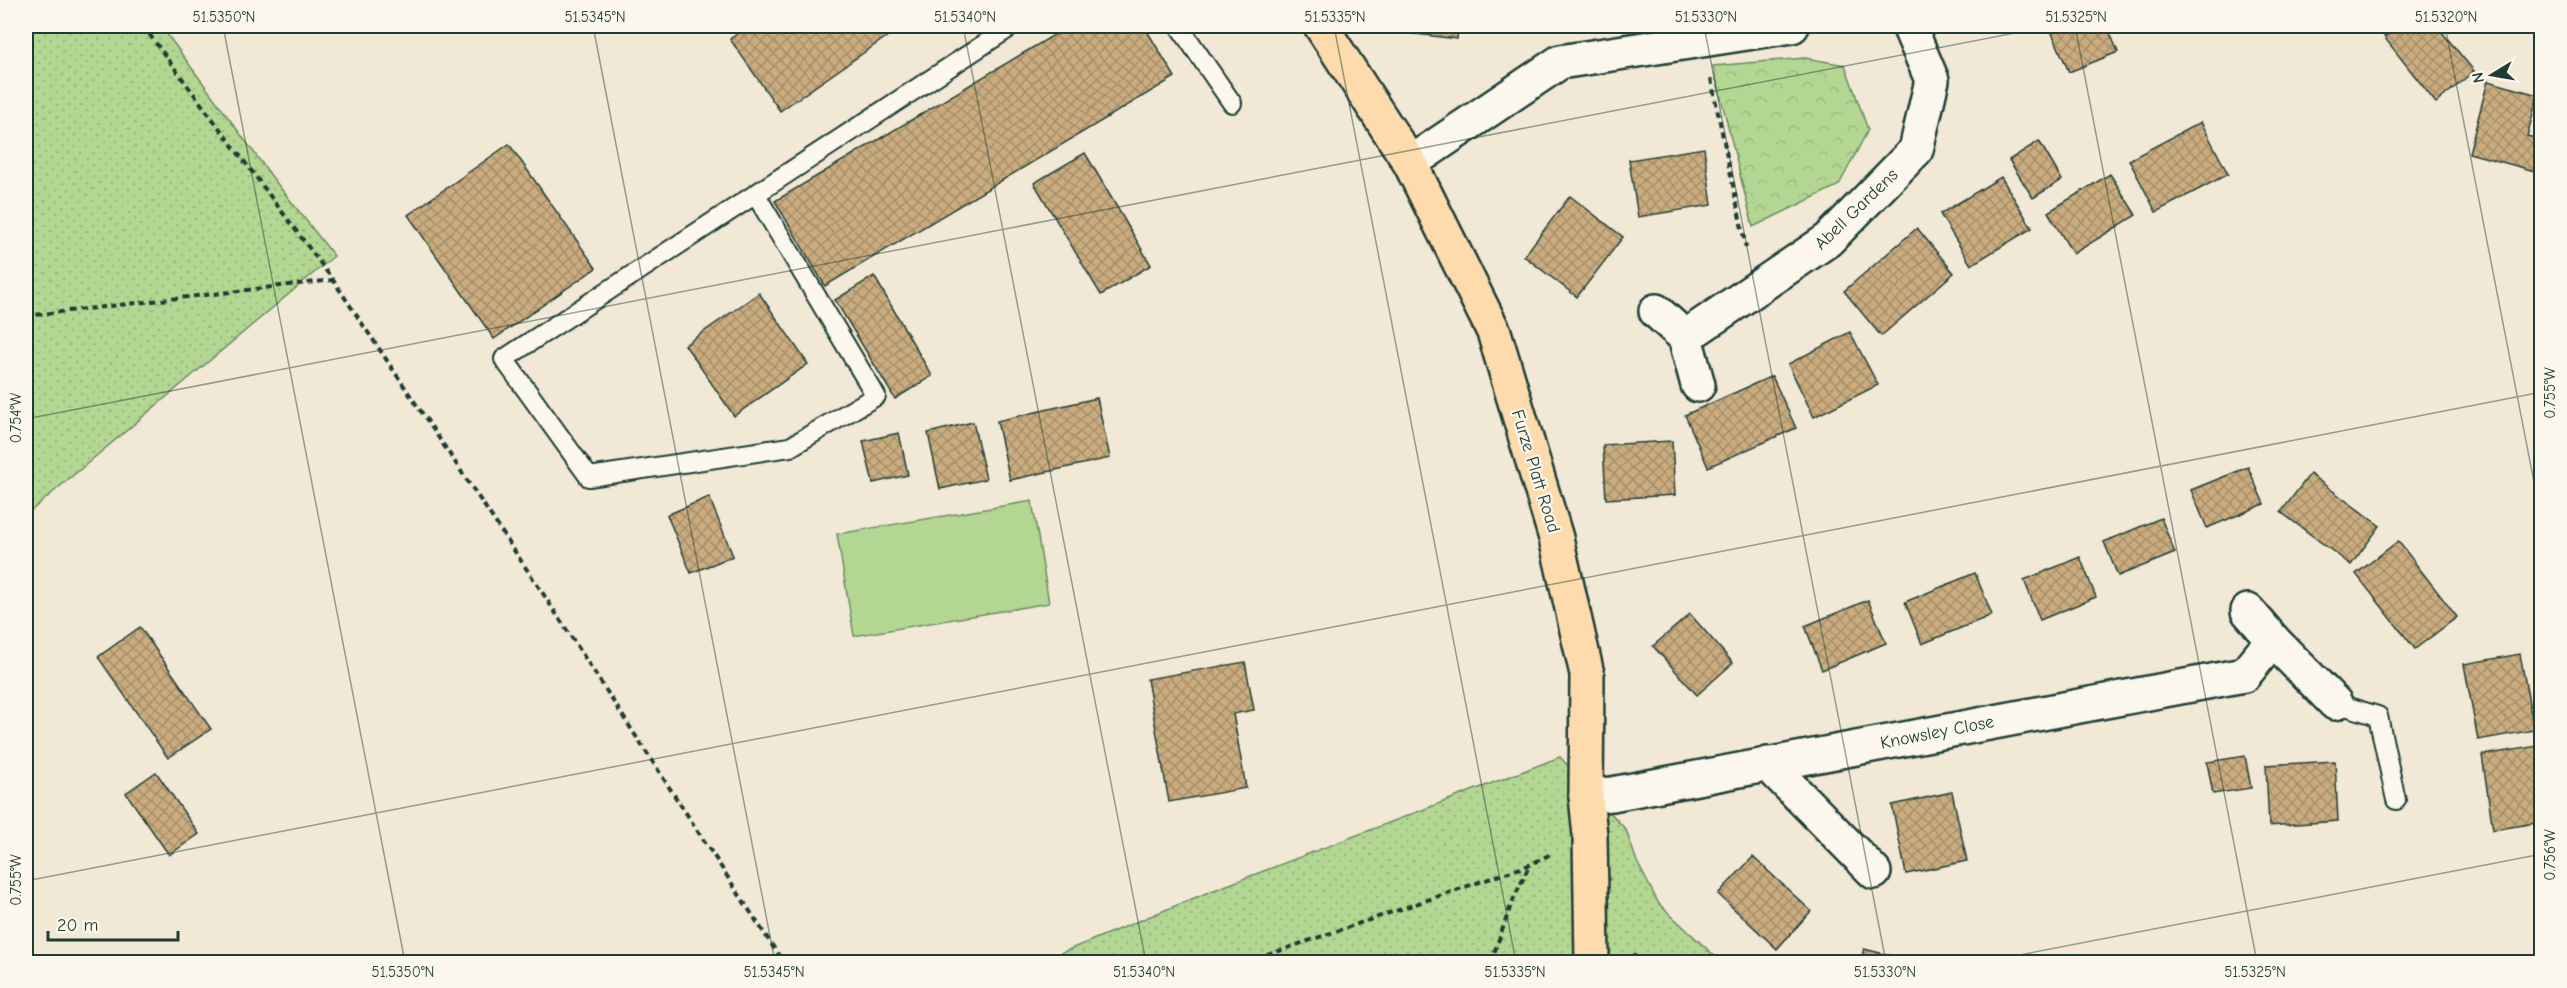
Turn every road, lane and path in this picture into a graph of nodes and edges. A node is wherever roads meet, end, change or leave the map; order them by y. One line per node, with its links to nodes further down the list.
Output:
1 (143, 26): 11 (path)
2 (1012, 26): 10 (lane)
3 (1179, 26): 8 (lane)
4 (1321, 26): 9 (main road, Furze Platt Road)
5 (1792, 26): 7 (street)
6 (1909, 26): 12 (street, Abell Gardens)
7 (1703, 39): 9 (street); 12 (path)
8 (1232, 103)
9 (1410, 163): 21 (main road, Furze Platt Road)
10 (756, 195): 10 (lane)
11 (333, 280): 14 (path); 26 (path)
12 (1754, 290): 15 (street, Abell Gardens)
13 (1656, 311): 15 (street)
14 (26, 316)
15 (1685, 337): 16 (street)
16 (1698, 385)
17 (2248, 611): 18 (street)
18 (2272, 640): 19 (street); 20 (street, Knowsley Close)
19 (2335, 703): 22 (lane)
20 (1768, 764): 21 (street, Knowsley Close); 25 (street)
21 (1586, 796): 23 (main road, Furze Platt Road)
22 (2396, 800)
23 (1590, 835): 24 (path); 29 (main road, Furze Platt Road)
24 (1529, 865): 27 (path); 28 (path)
25 (1874, 872)
26 (783, 963)
27 (1247, 963)
28 (1491, 963)
29 (1592, 963)

